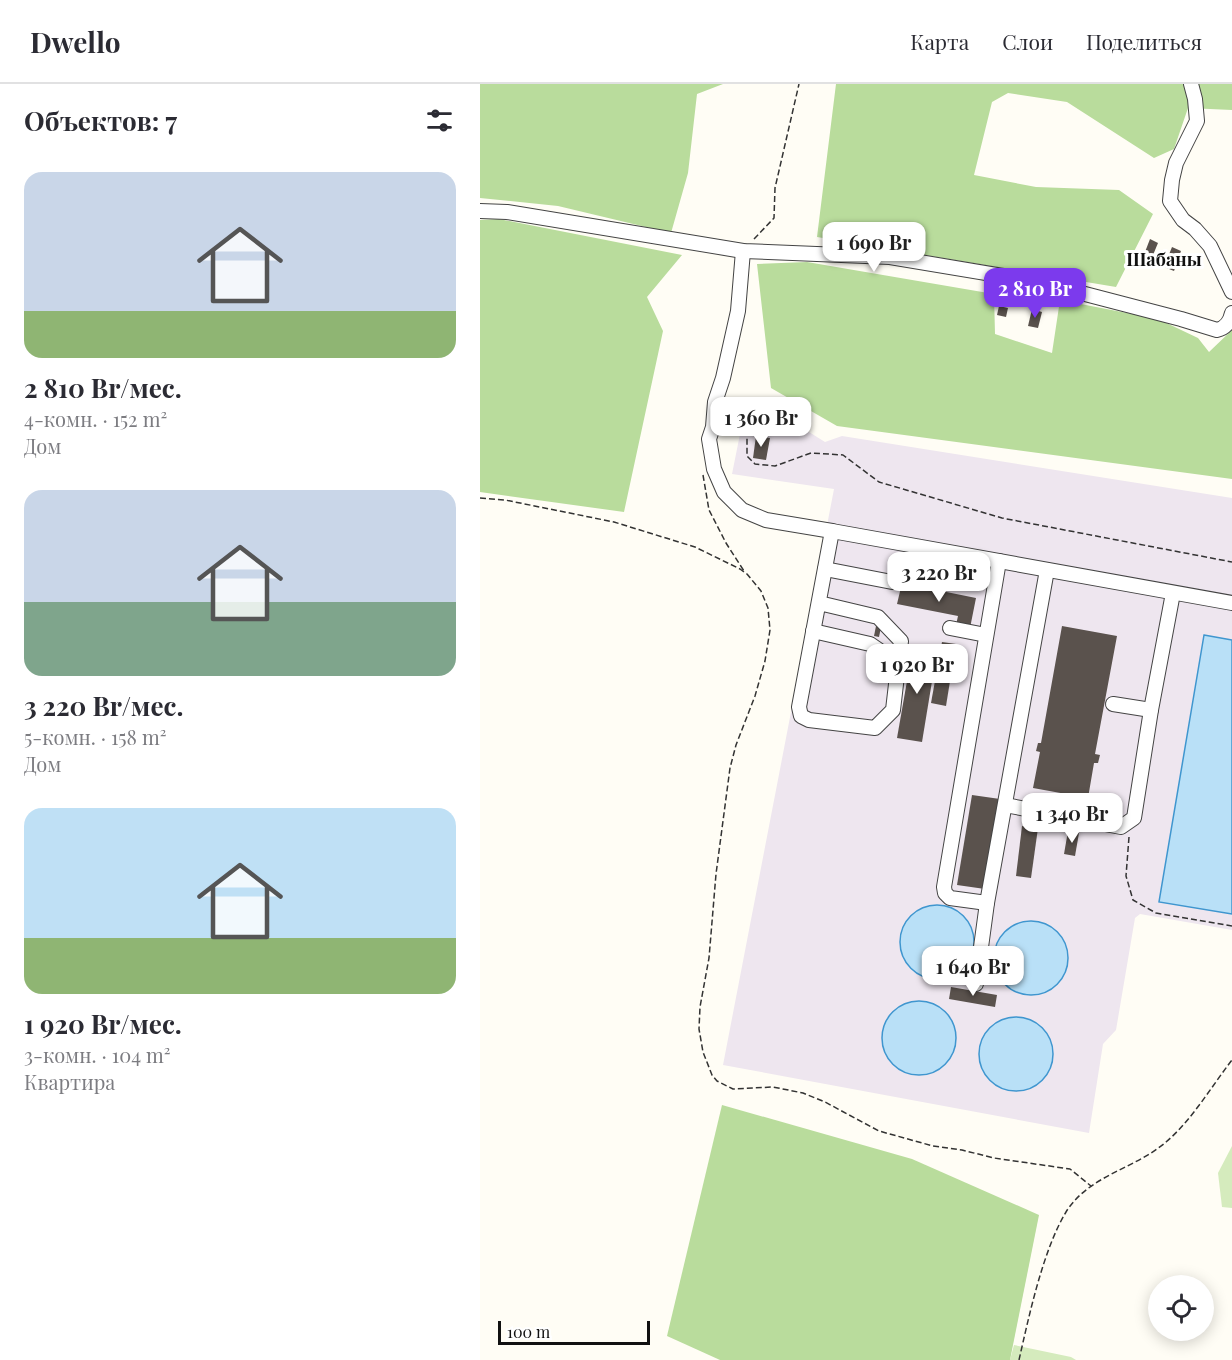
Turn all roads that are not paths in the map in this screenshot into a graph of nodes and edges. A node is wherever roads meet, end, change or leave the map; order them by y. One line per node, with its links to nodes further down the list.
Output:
1 (1191, 84): 4 (street)
2 (480, 211): 3 (street)
3 (743, 251): 5 (street); 6 (street)
4 (1232, 292)
5 (1232, 313)
6 (832, 531): 7 (street); 8 (street)
7 (999, 561): 9 (street); 16 (street)
8 (825, 569): 10 (street); 12 (street)
9 (1047, 570): 11 (street); 20 (street)
10 (892, 582)
11 (1173, 593): 13 (street); 19 (street)
12 (819, 603): 15 (street); 17 (street)
13 (1232, 603)
14 (950, 628): 16 (street)
15 (813, 631): 17 (street); 17 (street)
16 (986, 635): 21 (street)
17 (898, 664)
18 (1113, 704): 19 (street)
19 (1151, 710): 20 (street)
20 (1005, 805): 21 (street)
21 (987, 903): 22 (street)
22 (976, 984)

